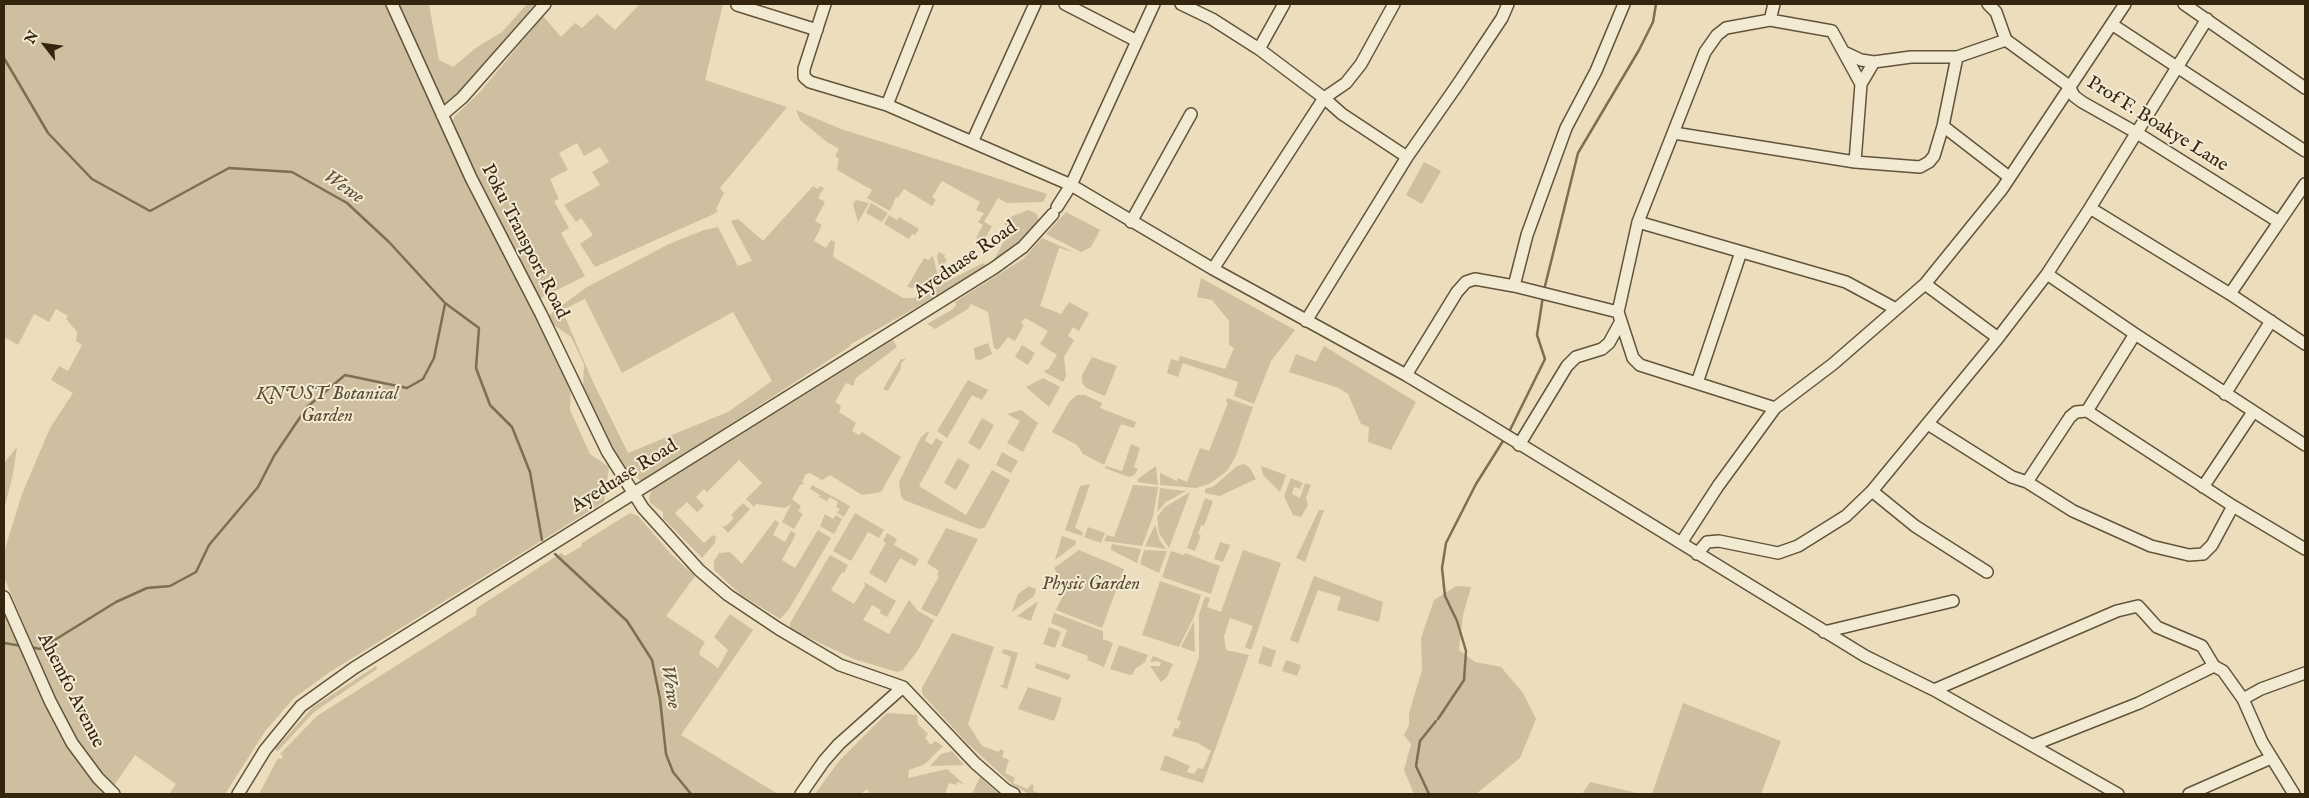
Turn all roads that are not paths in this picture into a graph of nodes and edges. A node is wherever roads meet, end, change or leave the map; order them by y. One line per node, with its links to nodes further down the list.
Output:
1 (392, 4): 35 (street, Poku Transport Road)
2 (545, 4): 35 (street)
3 (825, 4): 21 (street)
4 (927, 4): 33 (street)
5 (1035, 4): 39 (street)
6 (1065, 4): 23 (street)
7 (1154, 4): 23 (street, Ayeduase Road)
8 (1180, 4): 24 (street)
9 (1284, 4): 24 (street)
10 (1394, 4): 32 (street)
11 (1508, 4): 41 (street)
12 (1624, 4): 54 (street)
13 (1774, 4): 19 (street)
14 (1988, 4): 22 (street)
15 (2126, 4): 20 (street)
16 (2184, 4): 18 (street)
17 (737, 5): 21 (street)
18 (2207, 19): 28 (street); 31 (street)
19 (1770, 20): 25 (street); 37 (street)
20 (2112, 25): 28 (street); 30 (street)
21 (816, 30): 33 (street)
22 (2006, 40): 26 (street); 30 (street, Prof F. Boakye Lane)
23 (1137, 41): 45 (street, Ayeduase Road)
24 (1259, 49): 32 (street)
25 (1844, 52): 27 (street); 29 (street)
26 (1957, 57): 27 (street); 36 (street)
27 (1874, 62): 29 (street)
28 (2177, 68): 38 (street); 40 (street)
29 (1861, 84): 42 (street)
30 (2069, 86): 38 (street, Prof F. Boakye Lane); 43 (street)
31 (2305, 88)
32 (1324, 98): 41 (street); 51 (street)
33 (887, 104): 39 (street)
34 (1191, 114): 47 (street)
35 (442, 115): 75 (street, Poku Transport Road)
36 (1943, 126): 42 (street); 43 (street)
37 (1674, 133): 42 (street); 48 (street)
38 (2136, 133): 46 (street); 49 (street, Prof F. Boakye Lane)
39 (973, 140): 45 (street)
40 (2305, 151)
41 (1406, 157): 58 (street)
42 (1855, 162)
43 (2009, 177): 53 (street)
44 (2305, 184): 49 (street)
45 (1071, 185): 47 (street); 75 (street, Ayeduase Road)
46 (2090, 208): 52 (street); 55 (street)
47 (1131, 222): 51 (street)
48 (1638, 222): 50 (street); 57 (street)
49 (2279, 222): 55 (street)
50 (1741, 252): 56 (street); 64 (street)
51 (1213, 269): 58 (street)
52 (2047, 274): 60 (street); 61 (street)
53 (1925, 284): 56 (street); 61 (street)
54 (1514, 286): 57 (street); 63 (street)
55 (2230, 294): 59 (street)
56 (1896, 309): 66 (street)
57 (1620, 317): 64 (street); 70 (street)
58 (1306, 321): 63 (street)
59 (2271, 321): 62 (street); 65 (street)
60 (2135, 334): 65 (street); 67 (street)
61 (1998, 338): 69 (street)
62 (2305, 344)
63 (1406, 375): 70 (street)
64 (1697, 383): 66 (street)
65 (2225, 394): 68 (street)
66 (1775, 408): 77 (street)
67 (2087, 411): 72 (street); 73 (street)
68 (2253, 412): 71 (street); 73 (street)
69 (1928, 424): 72 (street); 74 (street)
70 (1519, 445): 77 (street)
71 (2305, 445)
72 (2026, 482): 76 (street)
73 (2204, 487): 76 (street)
74 (1872, 491): 79 (street); 80 (street)
75 (632, 493): 86 (street, Poku Transport Road); 92 (street, Ayeduase Road)
76 (2233, 506): 78 (street)
77 (1681, 543): 79 (street)
78 (2305, 549)
79 (1697, 554): 83 (street)
80 (1987, 572)
81 (4, 597): 91 (street, Ahemfo Avenue)
82 (1953, 601): 83 (street)
83 (1824, 632): 87 (street)
84 (2214, 666): 87 (street); 88 (street); 89 (street)
85 (2305, 673): 88 (street)
86 (903, 686): 93 (street); 94 (street)
87 (1934, 690): 89 (street)
88 (2243, 698): 90 (street)
89 (2033, 745): 95 (street)
90 (2272, 758): 96 (street); 97 (street)
91 (114, 794)
92 (238, 794)
93 (801, 794)
94 (1014, 794)
95 (2118, 794)
96 (2189, 794)
97 (2294, 794)

